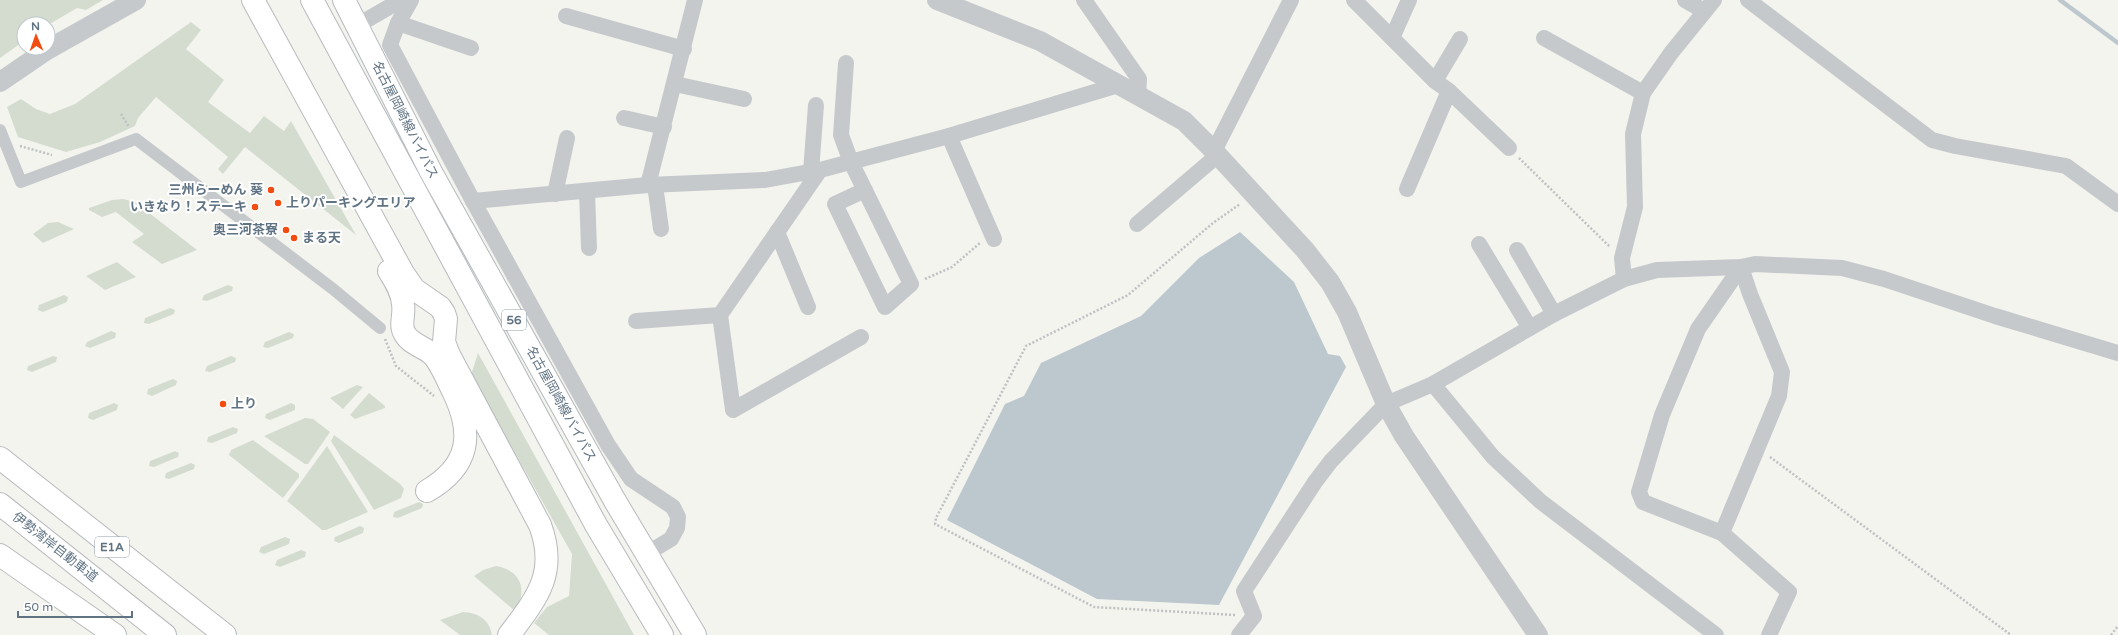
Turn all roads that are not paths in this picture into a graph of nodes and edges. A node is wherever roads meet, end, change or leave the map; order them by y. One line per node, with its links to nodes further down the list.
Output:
1 (136, 0): 28 (street)
2 (238, 0): 72 (main road)
3 (254, 0): 80 (main road)
4 (312, 0): 81 (main road, 名古屋岡崎線バイパス / 56)
5 (344, 0): 20 (main road, 名古屋岡崎線バイパス / 56)
6 (401, 0): 20 (street)
7 (411, 0): 19 (street)
8 (695, 0): 25 (street)
9 (937, 0): 16 (street)
10 (1084, 0): 33 (street)
11 (1291, 0): 42 (street)
12 (1354, 0): 21 (street)
13 (1409, 0): 21 (street)
14 (1685, 0): 17 (street)
15 (1748, 0): 51 (street)
16 (971, 6): 30 (street)
17 (1709, 6): 32 (street)
18 (566, 16): 25 (street)
19 (398, 23): 24 (street); 50 (street)
20 (358, 25): 75 (main road, 名古屋岡崎線バイパス / 56)
21 (1392, 38): 27 (street)
22 (1460, 38): 27 (street)
23 (1544, 38): 32 (street)
24 (471, 48)
25 (684, 49): 29 (street)
26 (846, 63): 43 (street)
27 (1435, 81): 31 (street)
28 (0, 82)
29 (675, 84): 34 (street); 37 (street)
30 (1118, 85): 33 (street); 39 (street)
31 (1449, 91): 41 (street); 46 (street)
32 (1643, 93): 60 (street)
33 (1138, 96): 42 (street)
34 (744, 99)
35 (816, 105): 44 (street)
36 (624, 118): 37 (street)
37 (664, 127): 45 (street)
38 (2, 135): 65 (street)
39 (949, 136): 43 (street); 55 (street)
40 (567, 138): 49 (street)
41 (1509, 148)
42 (1216, 153): 52 (street); 70 (street)
43 (851, 162): 44 (street); 47 (street)
44 (816, 171): 45 (street); 54 (street)
45 (652, 185): 48 (street); 53 (street)
46 (1407, 189)
47 (865, 190)
48 (587, 192): 49 (street); 57 (street)
49 (554, 194): 50 (street)
50 (473, 201): 75 (street)
51 (2118, 204)
52 (1137, 224)
53 (661, 229)
54 (777, 232): 61 (street); 63 (street)
55 (992, 236)
56 (1478, 244): 66 (street)
57 (589, 248)
58 (1517, 250): 62 (street)
59 (1741, 267): 60 (street); 68 (street); 74 (street); 74 (street)
60 (1624, 279): 62 (street)
61 (808, 307)
62 (1554, 314): 66 (street)
63 (720, 315): 64 (street); 67 (street)
64 (636, 321)
65 (380, 328)
66 (1530, 328): 69 (street)
67 (861, 337)
68 (2118, 353)
69 (1433, 384): 70 (street); 85 (street)
70 (1386, 404): 83 (street); 84 (street)
71 (0, 458): 79 (main road, E1A)
72 (427, 491)
73 (0, 504): 78 (main road, 伊勢湾岸自動車道 / E1A)
74 (1722, 533): 86 (street)
75 (646, 554): 82 (main road, 名古屋岡崎線バイパス / 56)
76 (0, 555): 77 (main road)
77 (115, 635)
78 (165, 635)
79 (225, 635)
80 (509, 635)
81 (662, 635)
82 (695, 635)
83 (1239, 635)
84 (1538, 635)
85 (1716, 635)
86 (1769, 635)

